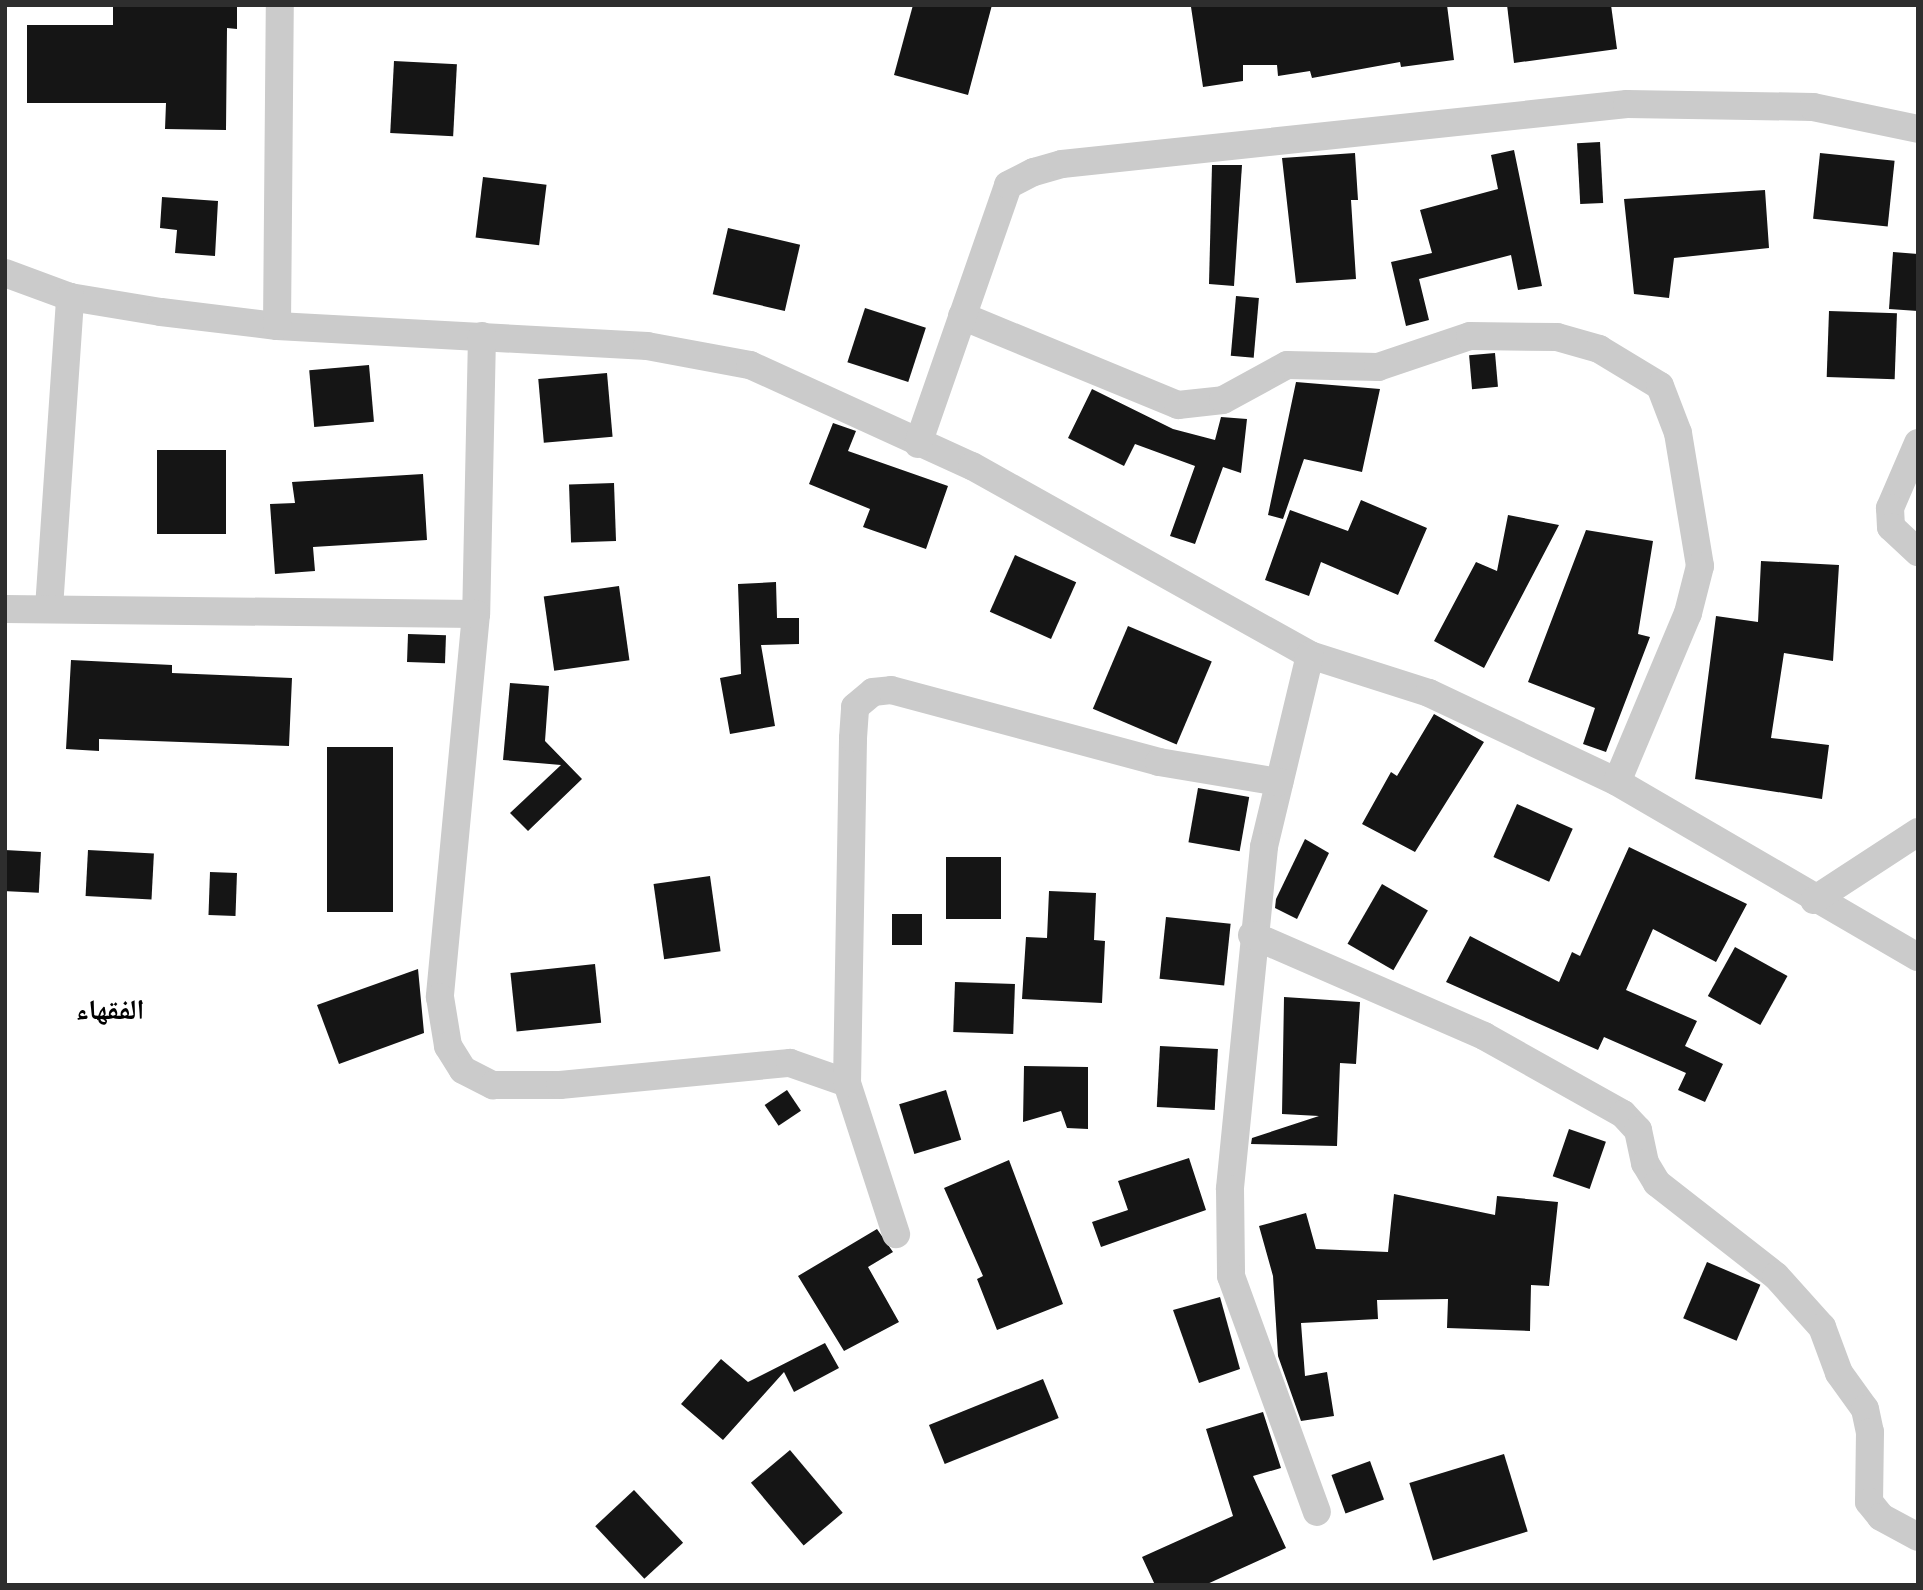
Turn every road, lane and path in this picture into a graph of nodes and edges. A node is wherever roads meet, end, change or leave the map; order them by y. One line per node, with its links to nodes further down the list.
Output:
1 (280, 5): 6 (street)
2 (1918, 129): 5 (street)
3 (5, 273): 4 (street)
4 (70, 297): 6 (street); 11 (street)
5 (962, 316): 9 (street); 16 (street)
6 (277, 326): 7 (street)
7 (482, 336): 9 (street); 13 (street)
8 (1918, 443): 10 (street)
9 (918, 444): 14 (street)
10 (1918, 552)
11 (49, 608): 12 (street); 13 (street)
12 (5, 609)
13 (476, 614): 21 (street)
14 (1310, 655): 15 (street); 16 (street)
15 (1279, 782): 19 (street); 21 (street)
16 (1617, 782): 18 (street)
17 (1918, 832): 18 (street)
18 (1814, 900): 20 (street)
19 (1252, 935): 23 (street); 24 (street)
20 (1918, 957)
21 (847, 1083): 22 (street)
22 (896, 1234)
23 (1317, 1512)
24 (1918, 1537)

